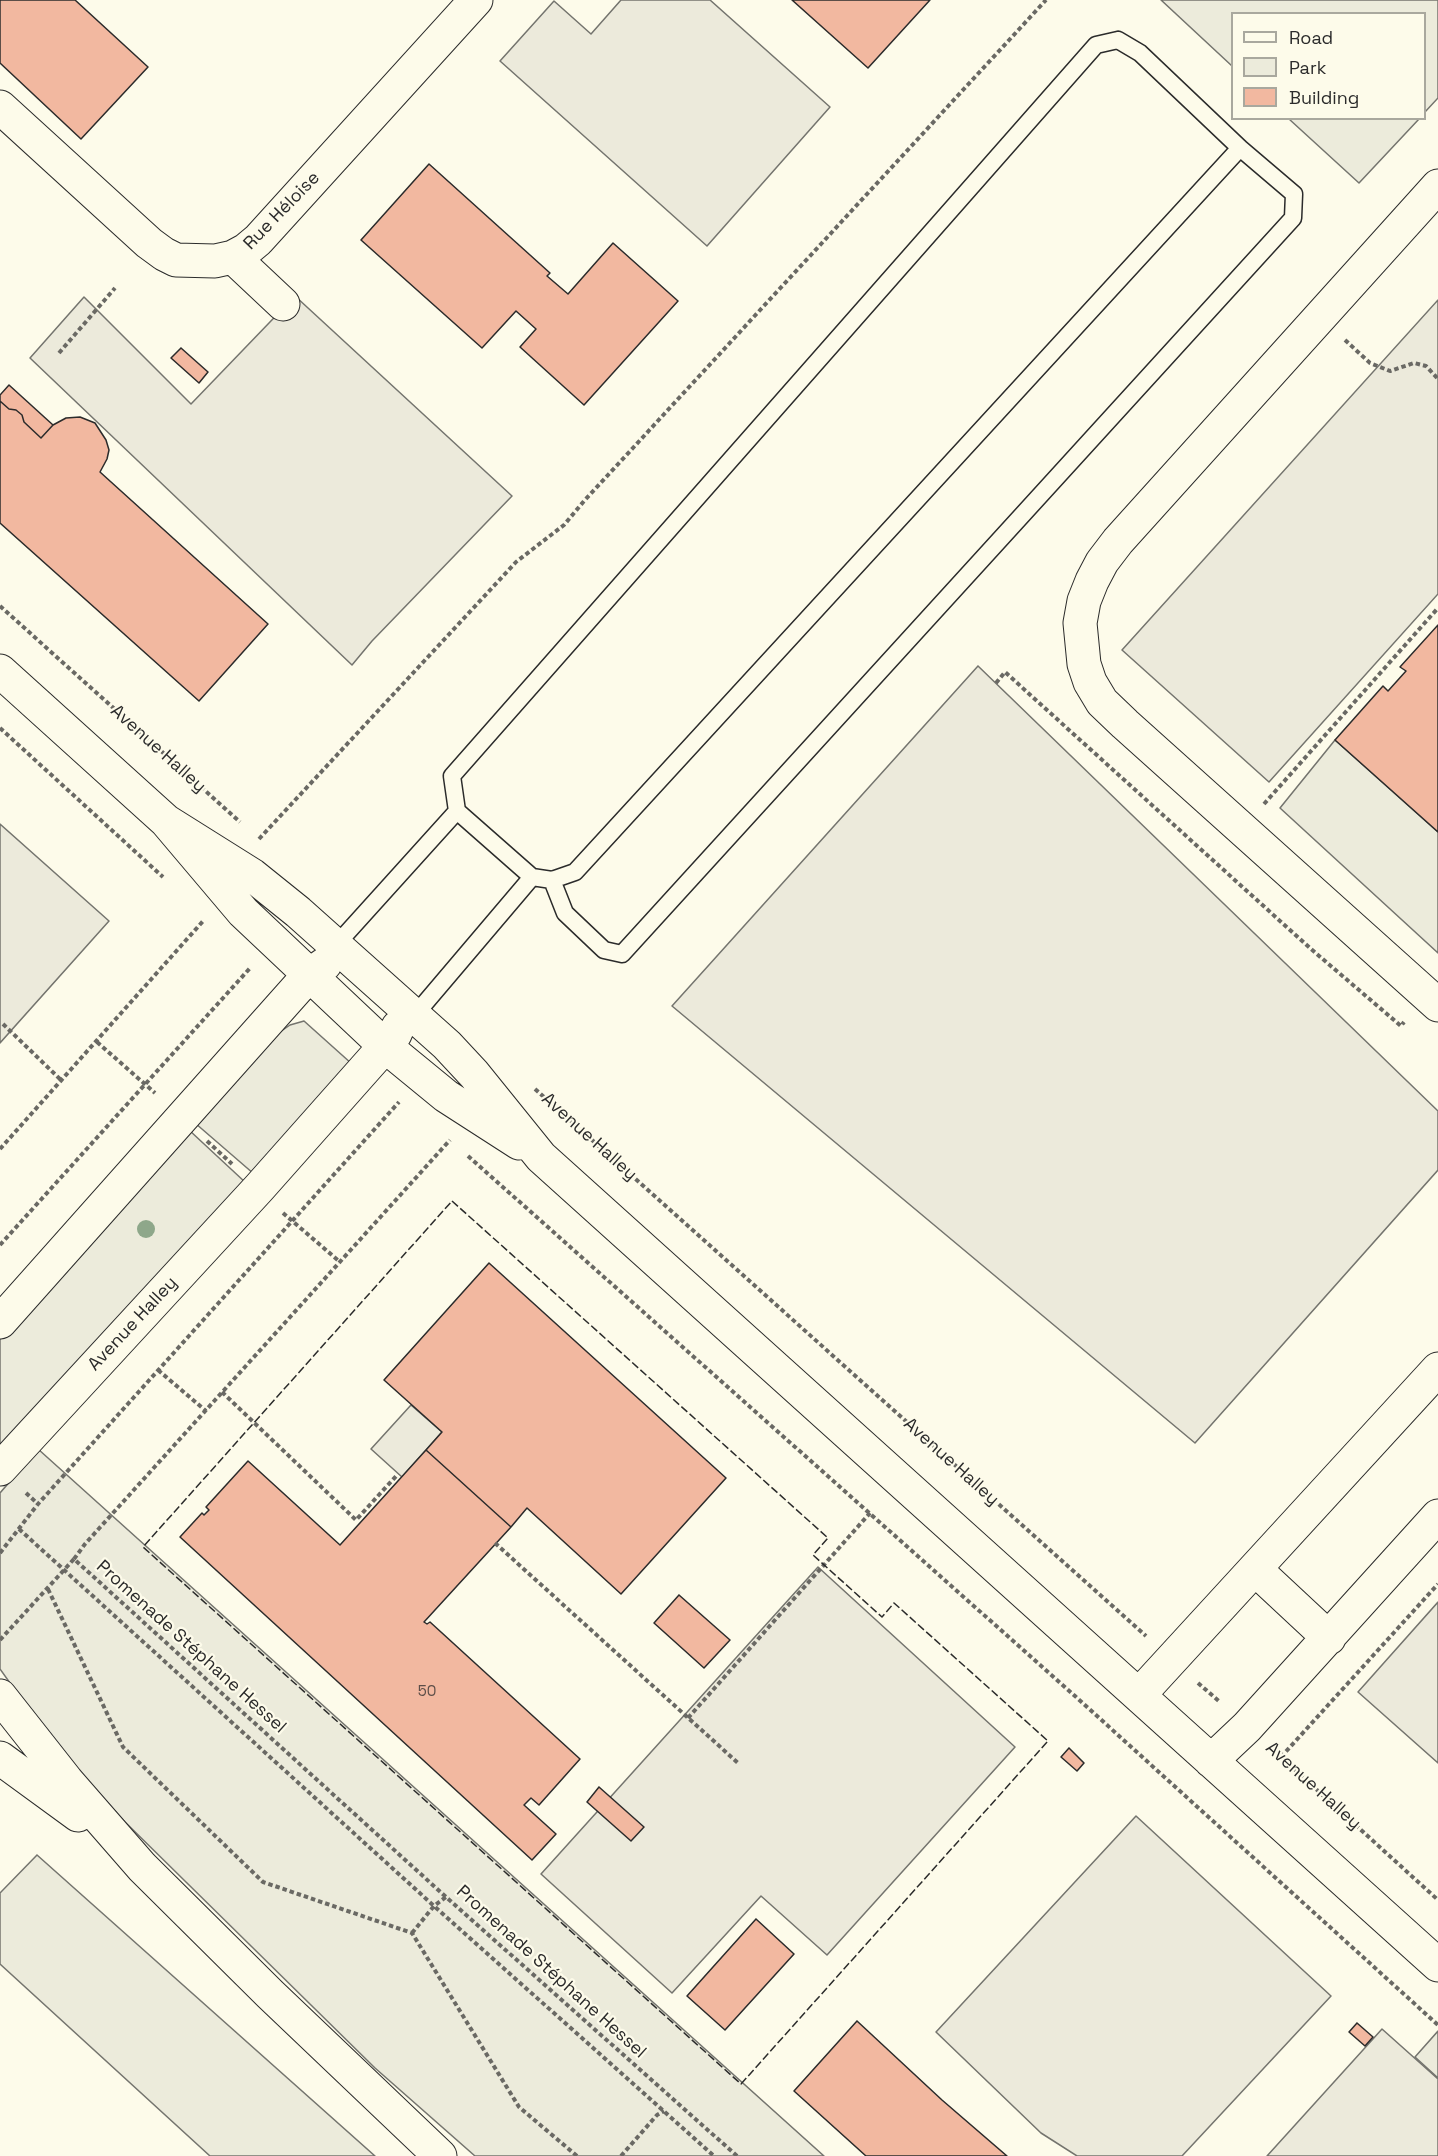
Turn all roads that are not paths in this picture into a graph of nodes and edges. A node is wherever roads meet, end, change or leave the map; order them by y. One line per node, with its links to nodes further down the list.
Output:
1 (476, 0): 5 (street, Rue Héloise)
2 (0, 107): 5 (street, Rue Héloise)
3 (1240, 148): 8 (lane); 11 (lane); 11 (lane)
4 (1438, 186): 14 (street)
5 (233, 257): 6 (street)
6 (283, 304)
7 (0, 671): 9 (street)
8 (457, 811): 10 (lane); 12 (lane)
9 (166, 821): 12 (street); 13 (street)
10 (532, 877): 11 (lane); 15 (lane)
11 (552, 880)
12 (346, 955): 13 (street); 15 (street)
13 (309, 975): 16 (street); 18 (street)
14 (1432, 1000)
15 (405, 1007): 16 (street, Avenue Halley); 17 (street)
16 (386, 1046): 17 (street); 20 (street, Avenue Halley)
17 (541, 1157): 24 (street)
18 (0, 1322)
19 (1438, 1369): 22 (street)
20 (0, 1469)
21 (1438, 1516): 23 (street)
22 (1255, 1569): 23 (street); 24 (street)
23 (1329, 1638): 27 (street)
24 (1139, 1695): 27 (street)
25 (0, 1696): 28 (street)
26 (0, 1758): 28 (street)
27 (1211, 1761): 29 (street)
28 (142, 1867): 30 (street)
29 (1438, 1965)
30 (440, 2156)

